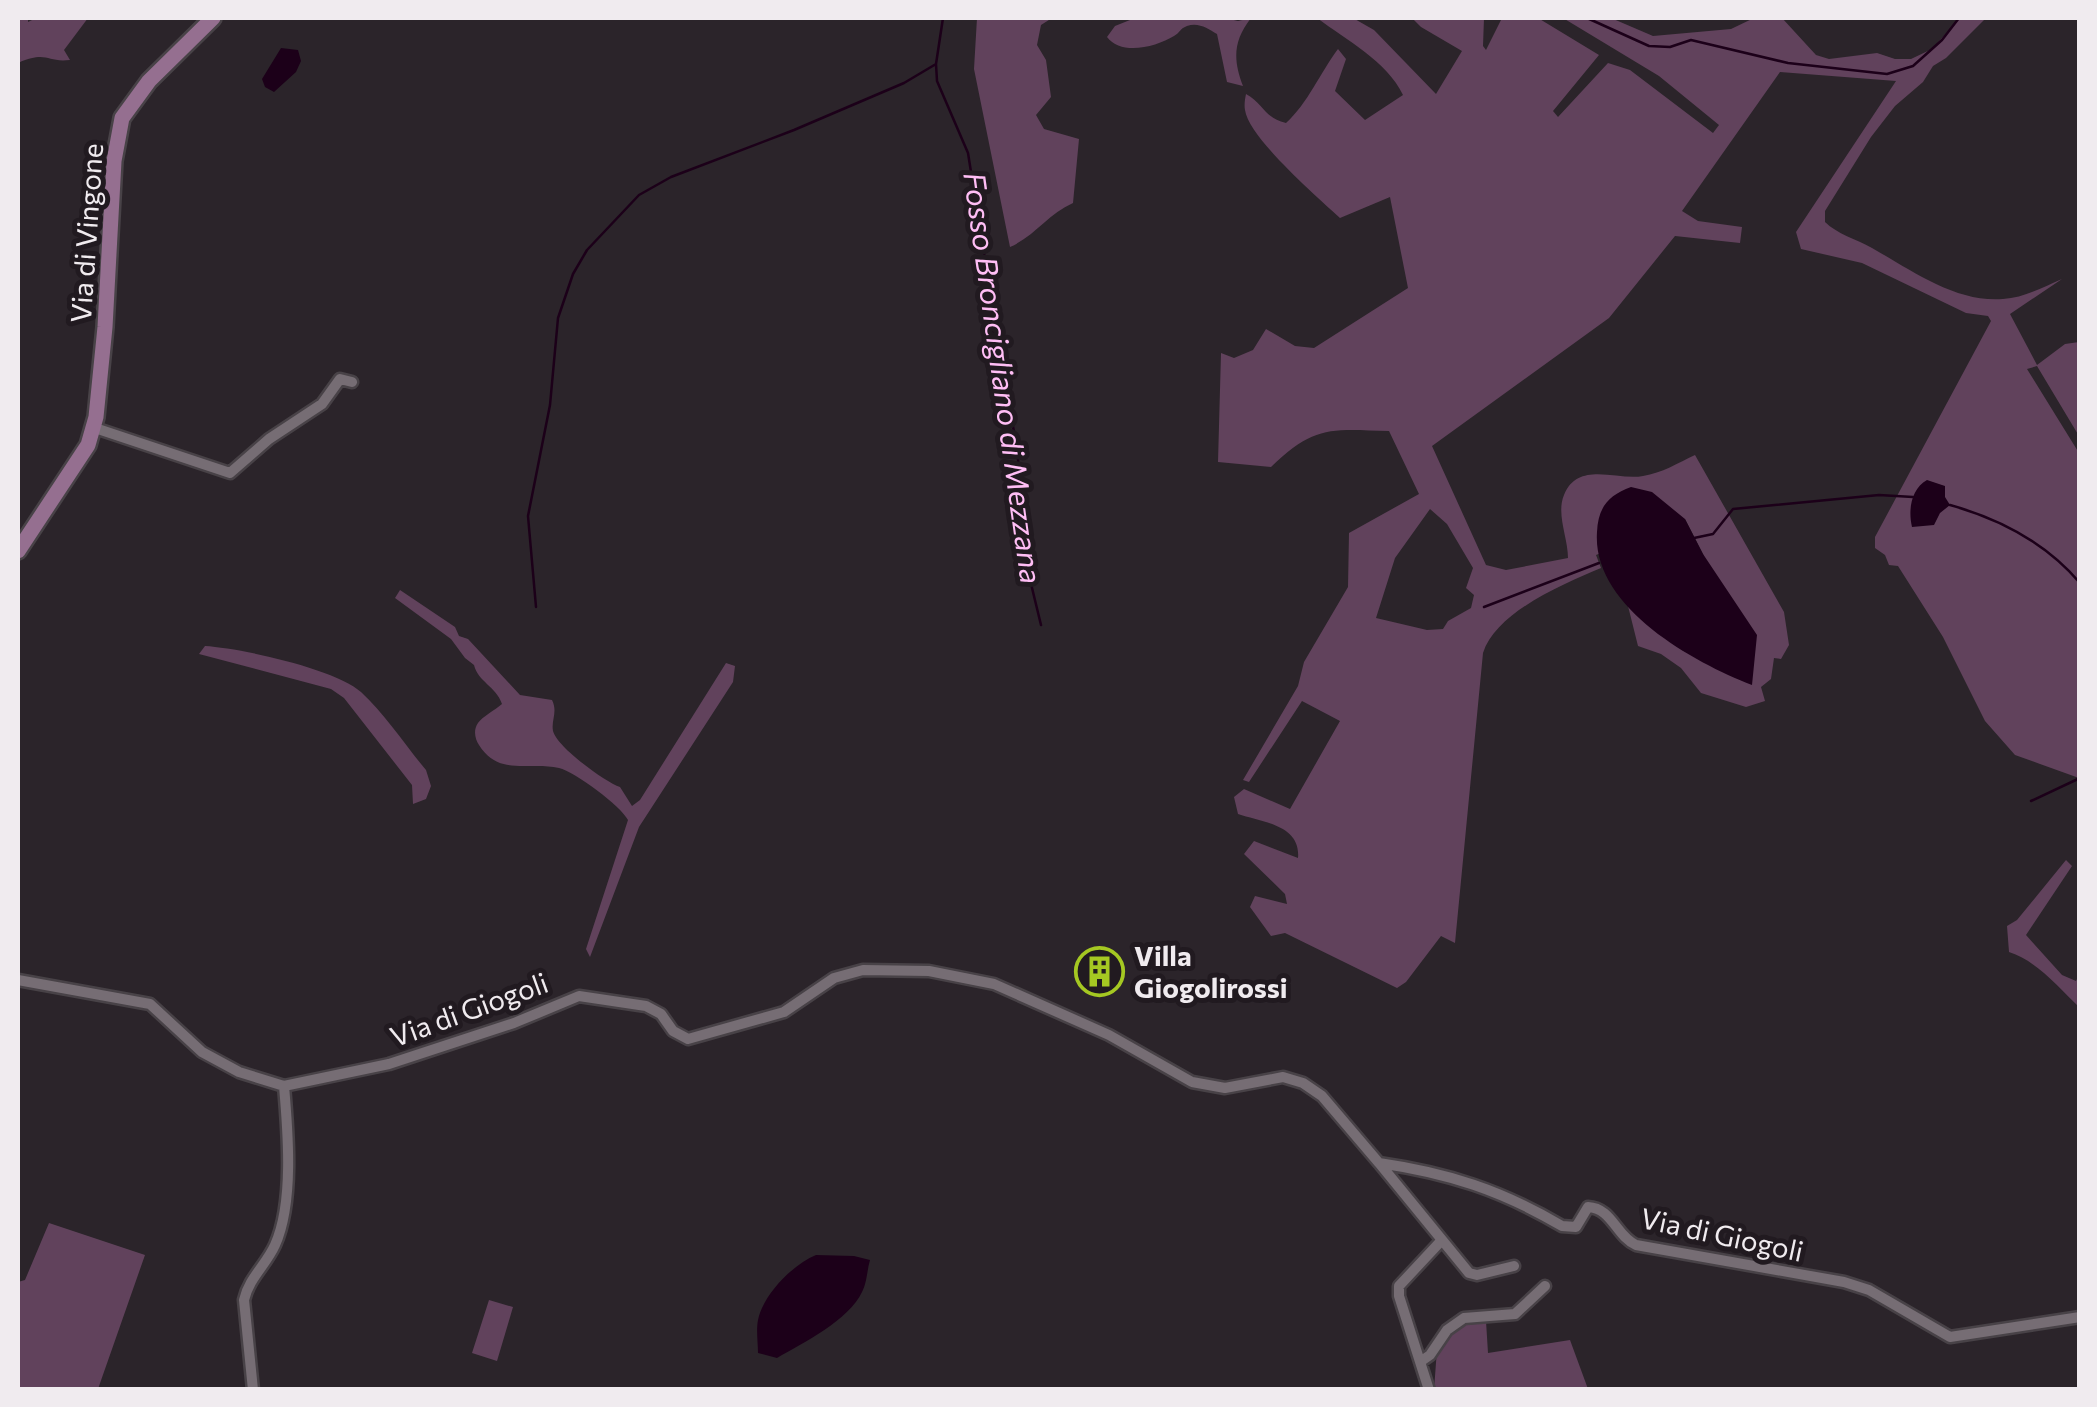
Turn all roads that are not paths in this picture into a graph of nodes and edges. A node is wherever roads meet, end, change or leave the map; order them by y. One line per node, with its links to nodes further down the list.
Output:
1 (213, 18): 3 (street, Via di Vingone)
2 (352, 382): 3 (street)
3 (95, 428): 4 (street, Via di Vingone)
4 (18, 551)
5 (18, 980): 6 (street, Via di Giogoli)
6 (284, 1086): 7 (street, Via di Giogoli); 13 (street)
7 (1379, 1163): 8 (street); 11 (street, Via di Giogoli)
8 (1442, 1241): 9 (street); 12 (street)
9 (1514, 1266)
10 (1545, 1286): 12 (street)
11 (2080, 1317)
12 (1420, 1362): 14 (street)
13 (253, 1390)
14 (1429, 1390)

